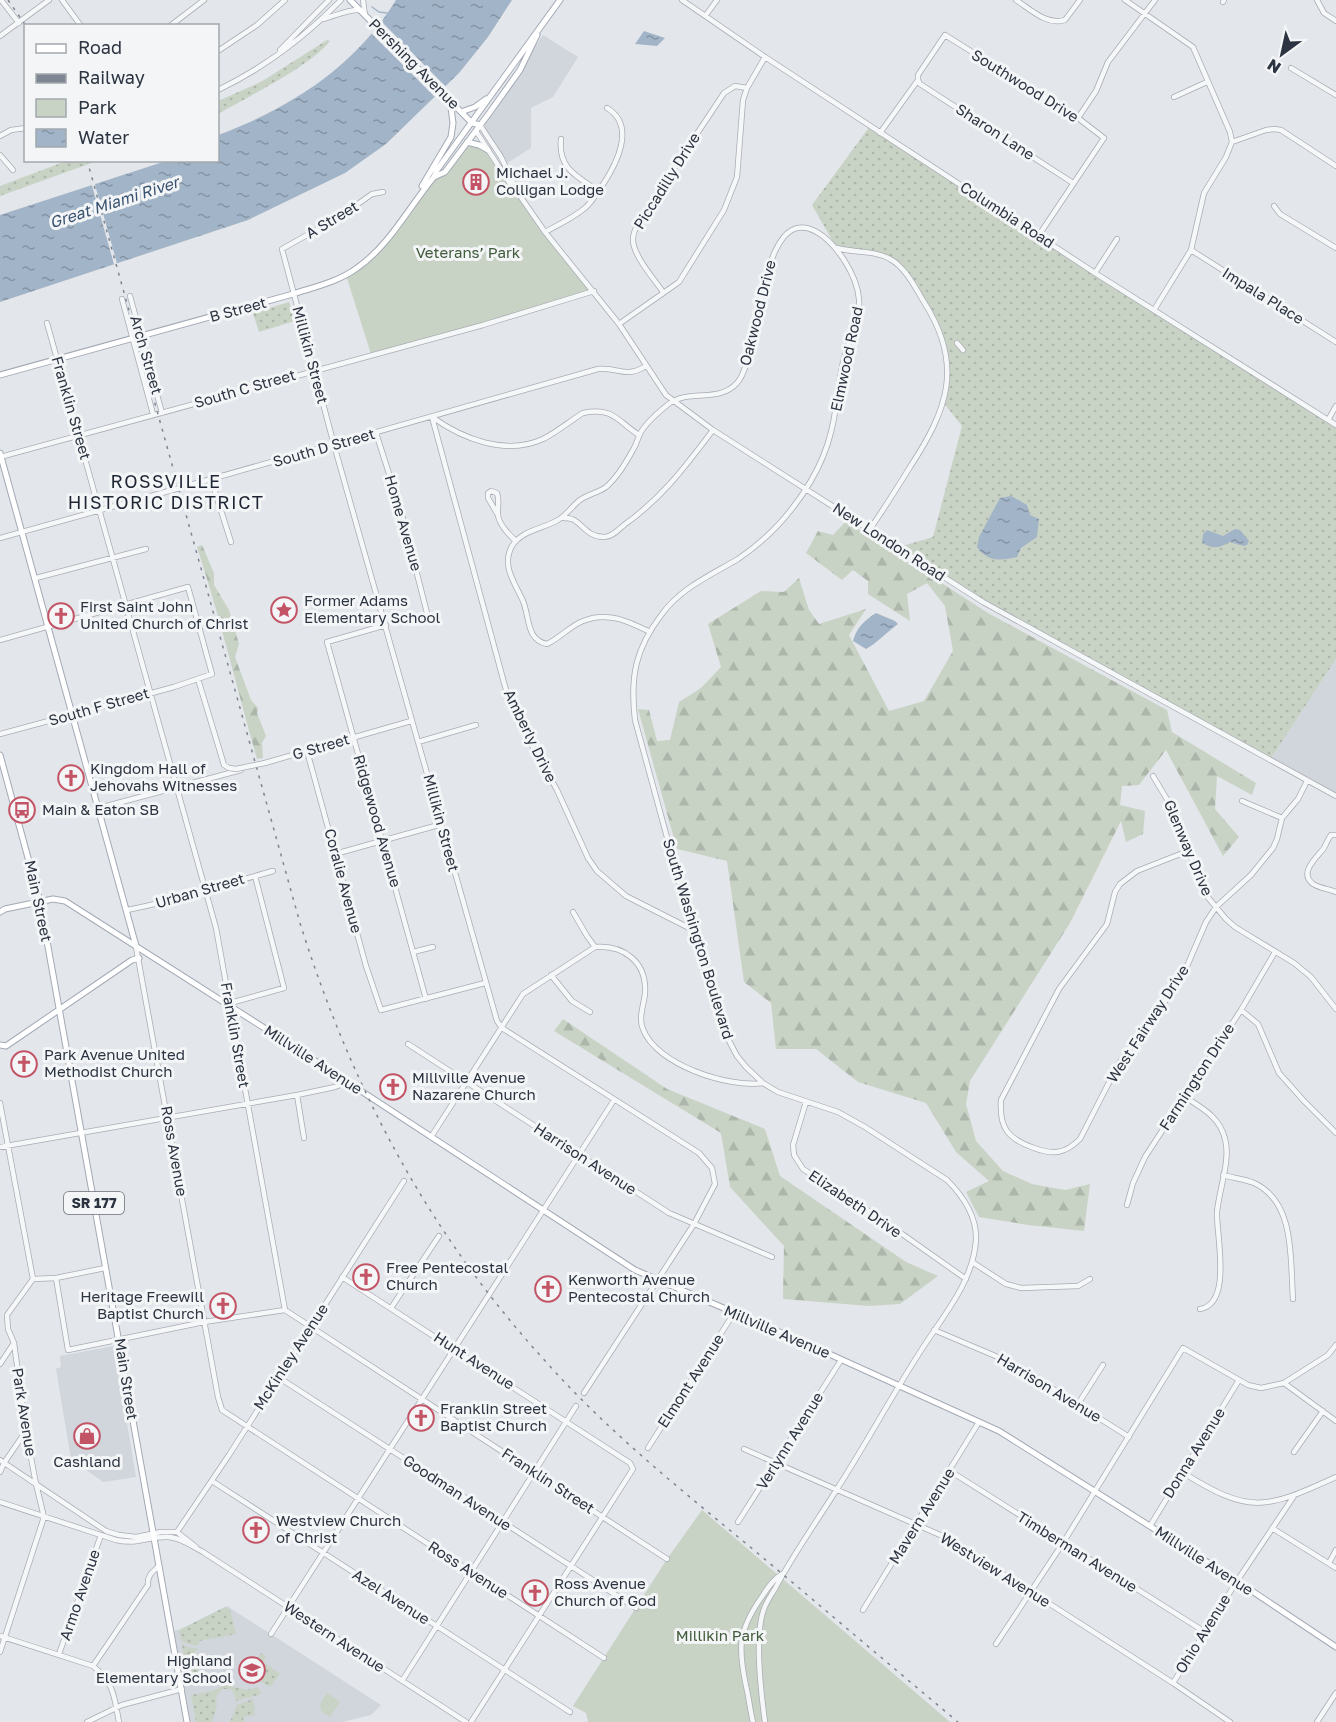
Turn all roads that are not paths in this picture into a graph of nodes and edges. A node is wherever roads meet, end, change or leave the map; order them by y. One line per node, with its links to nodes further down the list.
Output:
1 (1, 0): 24 (street)
2 (49, 0): 24 (street)
3 (62, 0): 25 (street)
4 (204, 0): 26 (street)
5 (285, 0): 29 (street)
6 (329, 0): 30 (street)
7 (341, 0): 22 (street)
8 (350, 0): 18 (main road, Pershing Avenue)
9 (560, 0): 27 (main road)
10 (682, 0): 21 (street, Columbia Road)
11 (717, 0): 21 (street)
12 (1016, 0): 13 (street)
13 (1080, 0)
14 (1125, 0): 19 (street)
15 (1155, 0): 19 (street)
16 (1317, 0): 23 (street)
17 (364, 2): 20 (street)
18 (359, 10): 20 (main road, Pershing Avenue); 22 (street)
19 (1146, 14): 34 (street); 43 (street)
20 (365, 15): 40 (main road, Pershing Avenue)
21 (706, 15): 31 (street, Columbia Road)
22 (323, 19): 30 (street)
23 (1336, 21)
24 (19, 23): 28 (street)
25 (80, 24)
26 (173, 24)
27 (539, 31): 37 (main road, B Street); 45 (main road, B Street)
28 (0, 36)
29 (219, 50)
30 (277, 55): 36 (street)
31 (765, 57): 35 (street); 48 (street, Columbia Road)
32 (1291, 68): 38 (street)
33 (918, 80): 43 (street, Southwood Drive); 48 (street); 58 (street, Sharon Lane)
34 (1207, 82): 39 (street); 52 (street)
35 (747, 88): 75 (street); 75 (street, Piccadilly Drive)
36 (219, 90)
37 (492, 95): 42 (main road); 44 (main road, B Street)
38 (1336, 95)
39 (1174, 97)
40 (450, 100): 42 (main road, Pershing Avenue); 61 (main road)
41 (607, 108): 59 (street)
42 (461, 111): 44 (main road, Pershing Avenue)
43 (1078, 118): 58 (street, Southwood Drive)
44 (472, 123): 45 (main road, Pershing Avenue); 47 (main road, New London Road); 57 (main road, B Street)
45 (480, 125): 47 (main road, B Street); 62 (street, New London Road)
46 (24, 128): 49 (street)
47 (476, 131): 51 (main road, B Street); 53 (street, New London Road)
48 (880, 133): 65 (street, Columbia Road)
49 (0, 136)
50 (561, 139): 59 (street)
51 (467, 142): 53 (main road); 57 (main road, B Street)
52 (1232, 142): 55 (street); 70 (street)
53 (488, 150): 62 (street, New London Road)
54 (0, 155): 56 (street)
55 (1336, 166)
56 (13, 170)
57 (434, 177): 61 (main road, B Street)
58 (1073, 183): 65 (street)
59 (598, 191): 64 (street)
60 (383, 192): 69 (street, A Street)
61 (419, 196): 76 (main road, B Street)
62 (520, 196): 64 (street, New London Road)
63 (1274, 206): 68 (street)
64 (545, 232): 74 (street, New London Road)
65 (1039, 236): 73 (street, Columbia Road)
66 (1117, 239): 73 (street)
67 (836, 247): 71 (street); 72 (street, Oakwood Drive); 91 (street, Oakwood Drive)
68 (1336, 248)
69 (282, 249): 76 (street, Millikin Street)
70 (1191, 250): 79 (street); 84 (street, Impala Place)
71 (853, 252): 72 (street); 111 (street)
72 (845, 262): 105 (street, Elmwood Road)
73 (1095, 273): 79 (street, Columbia Road)
74 (594, 291): 81 (street, New London Road); 89 (street, South C Street)
75 (663, 292): 81 (street)
76 (293, 294): 82 (main road, B Street); 89 (street, Millikin Street)
77 (130, 296): 82 (street, Arch Street)
78 (122, 299): 83 (street, Arch Street)
79 (1154, 310): 96 (street, Columbia Road)
80 (47, 322): 87 (street, Franklin Street)
81 (619, 324): 88 (street, New London Road)
82 (140, 336): 83 (main road, B Street); 93 (street, Arch Street)
83 (133, 339): 87 (main road, B Street); 94 (street, Arch Street)
84 (1336, 342)
85 (957, 344): 86 (street)
86 (963, 350)
87 (57, 359): 90 (main road, B Street); 101 (street, Franklin Street)
88 (646, 366): 91 (street, New London Road); 95 (street, South D Street)
89 (314, 370): 93 (street, South C Street); 102 (street, Millikin Street)
90 (0, 375)
91 (672, 401): 98 (street, New London Road); 100 (street)
92 (1336, 406): 96 (street)
93 (162, 413): 94 (street, South C Street)
94 (153, 414): 101 (street, South C Street)
95 (432, 417): 99 (street, South D Street); 100 (street); 157 (street, Amberly Drive)
96 (1328, 420): 97 (street, Columbia Road)
97 (1336, 425)
98 (713, 430): 105 (street, New London Road); 110 (street)
99 (376, 433): 102 (street, South D Street); 120 (street, Home Avenue)
100 (639, 435): 106 (street)
101 (80, 436): 103 (street, South C Street); 107 (street, Franklin Street)
102 (334, 445): 104 (street, South D Street); 121 (street, Millikin Street)
103 (0, 455): 112 (main road, Ross Avenue)
104 (211, 479): 107 (street, South D Street, bridge); 115 (street)
105 (806, 488): 111 (street, New London Road); 123 (street, South Washington Boulevard)
106 (573, 506): 109 (street); 110 (street)
107 (100, 509): 112 (street, South D Street); 117 (street, Franklin Street)
108 (498, 515): 108 (street); 114 (street)
109 (563, 518): 110 (street); 114 (street)
110 (574, 519)
111 (870, 529): 137 (street, New London Road)
112 (22, 532): 113 (street, South D Street); 118 (main road, Ross Avenue)
113 (0, 538)
114 (516, 541): 123 (street)
115 (231, 542)
116 (146, 549): 117 (street)
117 (113, 557): 118 (street); 119 (street, Franklin Street)
118 (36, 578): 122 (main road, Ross Avenue)
119 (125, 604): 122 (street); 125 (street); 126 (street, Franklin Street)
120 (427, 613)
121 (386, 625): 128 (street, Millikin Street); 131 (street, Ridgewood Avenue)
122 (49, 626): 124 (street); 127 (main road, Ross Avenue)
123 (650, 632): 157 (street, South Washington Boulevard)
124 (0, 640)
125 (198, 679): 126 (street, South F Street); 133 (street, G Street, bridge)
126 (151, 692): 127 (street, South F Street); 138 (street, Franklin Street)
127 (72, 714): 130 (street, South F Street); 141 (main road, Ross Avenue)
128 (411, 721): 131 (street, G Street); 132 (street, Millikin Street)
129 (476, 725): 132 (street)
130 (0, 734)
131 (354, 738): 133 (street, G Street); 145 (street, Ridgewood Avenue)
132 (418, 742): 143 (street, Millikin Street)
133 (307, 751): 147 (street, Coralie Avenue)
134 (0, 755): 152 (main road, Main Street)
135 (247, 768): 138 (street)
136 (1153, 776): 146 (street, Glenway Drive)
137 (1307, 781): 139 (street, New London Road); 142 (street, West Fairway Drive)
138 (177, 787): 141 (street); 150 (street, Franklin Street)
139 (1336, 796)
140 (1242, 801): 142 (street)
141 (99, 808): 154 (main road, Ross Avenue)
142 (1282, 818): 153 (street, West Fairway Drive)
143 (442, 824): 145 (street); 165 (street, Millikin Street)
144 (1336, 835): 151 (street)
145 (383, 840): 147 (street); 161 (street, Ridgewood Avenue)
146 (1188, 851): 153 (street, Glenway Drive); 153 (street, West Fairway Drive)
147 (335, 854): 166 (street, Coralie Avenue)
148 (273, 871): 149 (street, Urban Street)
149 (255, 876): 150 (street, Urban Street); 167 (street)
150 (206, 889): 154 (street, Urban Street); 167 (street, Franklin Street)
151 (1336, 892)
152 (40, 903): 155 (main road, Millville Avenue); 158 (main road, Millville Avenue); 169 (main road, Main Street / SR 177)
153 (1216, 907): 162 (street, Glenway Drive)
154 (127, 910): 158 (main road, Ross Avenue)
155 (0, 912)
156 (573, 912): 160 (street)
157 (692, 930): 178 (street, South Washington Boulevard)
158 (136, 946): 163 (street, Ross Avenue); 167 (main road, Millville Avenue)
159 (433, 947): 161 (street)
160 (595, 947): 164 (street); 178 (street)
161 (413, 952): 166 (street, Ridgewood Avenue)
162 (1275, 952): 168 (street, Glenway Drive); 170 (street, Farmington Drive)
163 (139, 958): 169 (main road); 185 (street, Ross Avenue)
164 (551, 975): 171 (street); 172 (street)
165 (484, 983): 166 (street); 172 (street, Millikin Street)
166 (426, 999)
167 (230, 1006): 176 (main road, Millville Avenue); 184 (street, Franklin Street)
168 (1335, 1007)
169 (60, 1009): 174 (main road); 186 (main road, Main Street / SR 177)
170 (1241, 1010): 180 (street, Farmington Drive); 187 (street)
171 (590, 1012)
172 (502, 1028): 177 (street); 181 (street)
173 (408, 1044): 177 (street, Harrison Avenue)
174 (3, 1045): 175 (street)
175 (0, 1050)
176 (347, 1082): 179 (street); 188 (main road, Millville Avenue)
177 (466, 1082): 188 (street); 192 (street, Harrison Avenue)
178 (763, 1083): 182 (street, South Washington Boulevard)
179 (297, 1095): 184 (street); 189 (street)
180 (1185, 1097): 193 (street); 195 (street, Farmington Drive)
181 (614, 1100): 192 (street); 197 (street)
182 (806, 1102): 200 (street, South Washington Boulevard); 205 (street, Elizabeth Drive)
183 (0, 1103): 190 (street)
184 (247, 1103): 185 (street); 211 (street, Franklin Street)
185 (168, 1117): 186 (street); 213 (street, Ross Avenue)
186 (82, 1132): 190 (street); 201 (main road, Main Street / SR 177)
187 (1336, 1133)
188 (431, 1137): 196 (main road, Millville Avenue)
189 (304, 1138)
190 (8, 1146): 191 (street); 204 (street)
191 (0, 1147)
192 (578, 1154): 196 (street); 197 (street, Harrison Avenue)
193 (1223, 1175): 208 (street); 210 (street)
194 (404, 1181): 202 (street, McKinley Avenue)
195 (1127, 1205)
196 (543, 1210): 207 (main road, Millville Avenue); 221 (street)
197 (694, 1224): 199 (street, Harrison Avenue); 207 (street)
198 (439, 1236): 209 (street)
199 (772, 1257)
200 (972, 1262): 205 (street, South Washington Boulevard); 206 (street)
201 (105, 1268): 203 (street); 218 (main road, Main Street / SR 177)
202 (342, 1276): 209 (street, Hunt Avenue); 215 (street, McKinley Avenue)
203 (56, 1278): 204 (street); 218 (street)
204 (33, 1279): 216 (street)
205 (966, 1279): 217 (street, South Washington Boulevard)
206 (1090, 1279)
207 (658, 1280): 212 (main road, Millville Avenue); 229 (street)
208 (1293, 1299)
209 (392, 1308): 221 (street, Hunt Avenue)
210 (1200, 1309)
211 (285, 1310): 213 (street); 215 (street, Franklin Street)
212 (734, 1313): 222 (main road, Millville Avenue); 241 (street, Elmont Avenue)
213 (204, 1322): 218 (street); 237 (street, Ross Avenue)
214 (0, 1324): 216 (street)
215 (310, 1327): 225 (street, McKinley Avenue); 230 (street, Franklin Street)
216 (8, 1329): 219 (street, Park Avenue)
217 (934, 1330): 228 (street, South Washington Boulevard); 231 (street, Harrison Avenue)
218 (120, 1340): 267 (main road, Main Street / SR 177)
219 (14, 1343): 223 (street); 238 (street, Park Avenue)
220 (1336, 1346): 227 (street)
221 (454, 1348): 230 (street); 235 (street, Hunt Avenue)
222 (841, 1360): 228 (main road, Millville Avenue); 245 (street, Verlynn Avenue)
223 (0, 1364)
224 (1103, 1365): 231 (street)
225 (278, 1377): 237 (street, McKinley Avenue); 240 (street, Goodman Avenue)
226 (1239, 1380): 227 (street); 239 (street); 249 (street, Donna Avenue)
227 (1284, 1383): 233 (street)
228 (900, 1386): 236 (main road, Millville Avenue); 253 (street, South Washington Boulevard)
229 (584, 1393)
230 (421, 1399): 240 (street); 247 (street, Franklin Street)
231 (1078, 1404): 239 (street, Harrison Avenue)
232 (576, 1406): 235 (street)
233 (1323, 1411): 234 (street); 243 (street)
234 (1336, 1421)
235 (566, 1422): 247 (street); 259 (street, Hunt Avenue)
236 (979, 1422): 248 (street, Mavern Avenue); 254 (main road, Millville Avenue)
237 (247, 1427): 251 (street, McKinley Avenue); 256 (street, Ross Avenue)
238 (26, 1431): 244 (street); 252 (street, Park Avenue)
239 (1129, 1437): 254 (street)
240 (390, 1449): 256 (street); 260 (street, Goodman Avenue)
241 (648, 1449)
242 (744, 1449): 245 (street, Westview Avenue)
243 (1294, 1452)
244 (2, 1461): 246 (street); 252 (street, Western Avenue)
245 (776, 1462): 253 (street, Westview Avenue); 261 (street, Verlynn Avenue)
246 (0, 1472)
247 (535, 1472): 259 (street, Franklin Street); 260 (street)
248 (950, 1472): 262 (street, Mavern Avenue); 268 (street, Timberman Avenue)
249 (1182, 1472): 255 (street); 263 (street, Donna Avenue)
250 (1336, 1477): 255 (street)
251 (212, 1481): 265 (street, McKinley Avenue); 271 (street, Azel Avenue)
252 (36, 1484): 258 (street, Park Avenue); 267 (street, Western Avenue)
253 (837, 1489): 262 (street, Westview Avenue); 278 (street, South Washington Boulevard)
254 (1095, 1491): 263 (main road, Millville Avenue); 268 (street)
255 (1294, 1496): 264 (street, Ohio Avenue)
256 (358, 1499): 271 (street); 277 (street, Ross Avenue)
257 (0, 1502): 258 (street)
258 (44, 1517): 266 (street); 288 (street)
259 (602, 1517): 272 (street, Franklin Street); 275 (street)
260 (502, 1522): 275 (street, Goodman Avenue); 277 (street)
261 (738, 1522)
262 (917, 1524): 280 (street, Westview Avenue); 283 (street, Mavern Avenue)
263 (1150, 1526): 279 (main road, Millville Avenue)
264 (1272, 1528): 273 (street); 279 (street, Ohio Avenue)
265 (177, 1532): 267 (street, Western Avenue); 270 (street, Western Avenue)
266 (101, 1535): 267 (street); 292 (street, Armo Avenue)
267 (153, 1536): 270 (street, Western Avenue); 274 (main road, Main Street / SR 177)
268 (1063, 1543): 280 (street); 286 (street, Timberman Avenue)
269 (1336, 1550): 273 (street)
270 (203, 1552): 281 (street, Western Avenue)
271 (324, 1553): 281 (street); 285 (street, Azel Avenue)
272 (667, 1559)
273 (1329, 1563): 276 (street)
274 (159, 1566): 294 (street); 298 (main road, Main Street / SR 177)
275 (570, 1566): 282 (street, Goodman Avenue); 284 (street)
276 (1336, 1568)
277 (471, 1572): 284 (street, Ross Avenue); 285 (street)
278 (782, 1574): 307 (street); 308 (street)
279 (1237, 1581): 286 (street, Ohio Avenue); 290 (main road, Millville Avenue)
280 (1031, 1592): 289 (street); 297 (street, Westview Avenue)
281 (288, 1608): 287 (street); 296 (street, Western Avenue)
282 (636, 1608)
283 (863, 1610)
284 (538, 1615): 293 (street, Ross Avenue); 295 (street)
285 (437, 1627): 295 (street, Azel Avenue); 296 (street)
286 (1205, 1632): 297 (street, Ohio Avenue)
287 (271, 1634)
288 (3, 1637): 291 (street); 292 (street)
289 (996, 1644)
290 (1336, 1647)
291 (0, 1653)
292 (59, 1654): 294 (street)
293 (604, 1658)
294 (93, 1666): 300 (street)
295 (504, 1670): 301 (street, Azel Avenue); 306 (street)
296 (402, 1681): 305 (street, Western Avenue)
297 (1173, 1683): 309 (street, Westview Avenue)
298 (182, 1689): 300 (street); 304 (main road, Main Street / SR 177)
299 (1336, 1693): 310 (street)
300 (117, 1708): 302 (street); 303 (street)
301 (570, 1712)
302 (87, 1722)
303 (119, 1722)
304 (188, 1722)
305 (466, 1722)
306 (471, 1722)
307 (753, 1722)
308 (765, 1722)
309 (1230, 1722)
310 (1317, 1722)

